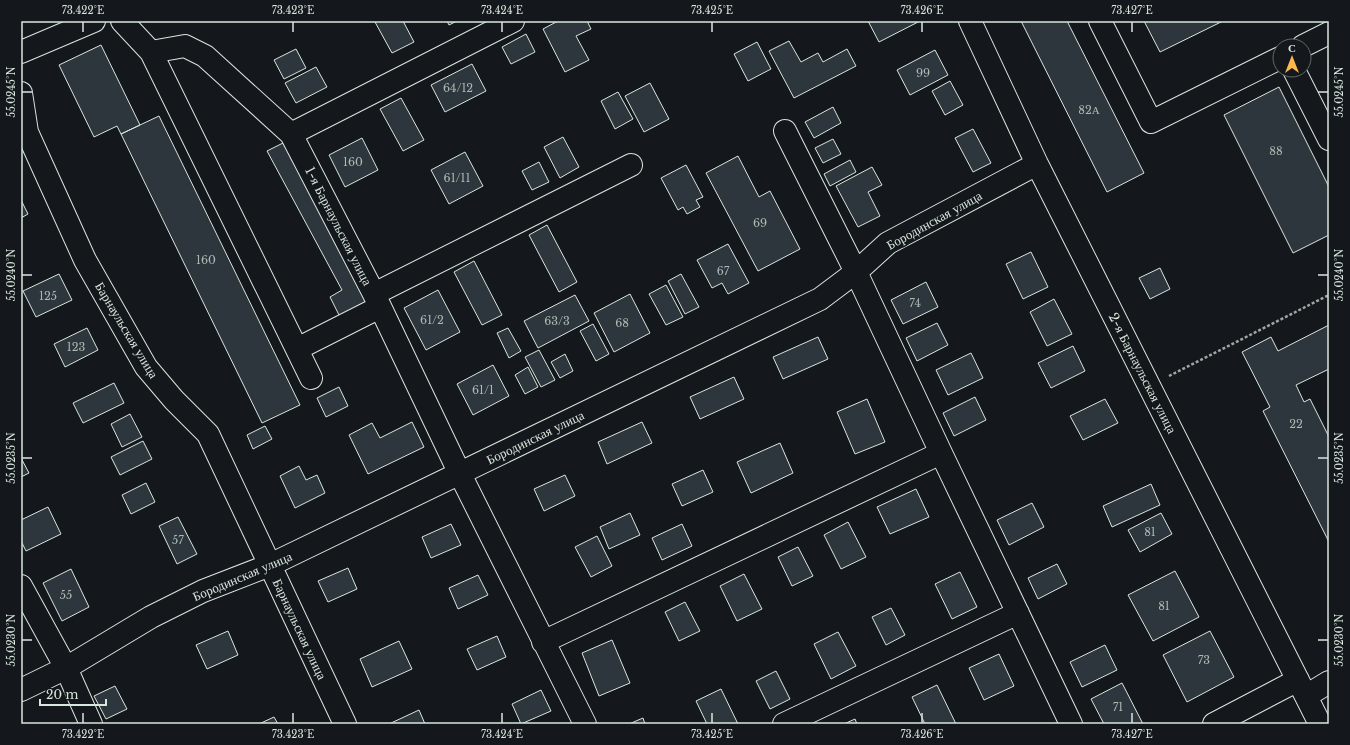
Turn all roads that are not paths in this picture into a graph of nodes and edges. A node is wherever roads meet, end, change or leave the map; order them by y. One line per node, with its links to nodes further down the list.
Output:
1 (94, 21): 8 (street)
2 (122, 21): 9 (street)
3 (513, 21): 14 (street)
4 (970, 21): 16 (street, 2-я Барнаульская улица)
5 (1100, 21): 10 (street)
6 (1329, 33): 7 (street)
7 (1312, 42)
8 (21, 52)
9 (151, 52): 14 (street, 1-я Барнаульская улица); 20 (street)
10 (1272, 62)
11 (1298, 78): 15 (street)
12 (21, 93): 24 (street, Барнаульская улица)
13 (785, 131): 18 (street)
14 (291, 134): 19 (street, 1-я Барнаульская улица)
15 (1329, 139)
16 (1037, 164): 18 (street, Бородинская улица); 30 (street, 2-я Барнаульская улица)
17 (631, 166): 19 (street)
18 (856, 272): 22 (street); 23 (street, Бородинская улица)
19 (377, 300): 20 (street); 23 (street, 1-я Барнаульская улица)
20 (296, 349): 21 (street)
21 (311, 378)
22 (941, 453): 26 (street); 27 (street)
23 (460, 474): 24 (street, Бородинская улица); 27 (street, 1-я Барнаульская улица)
24 (270, 565): 28 (street, Бородинская улица); 33 (street, Барнаульская улица)
25 (21, 586): 28 (street)
26 (1018, 612): 35 (street); 36 (street)
27 (544, 642): 34 (street, 1-я Барнаульская улица)
28 (66, 668): 31 (street, Бородинская улица); 32 (street)
29 (1329, 682): 30 (street)
30 (1302, 688): 37 (street); 38 (street, 2-я Барнаульская улица)
31 (21, 690)
32 (91, 724)
33 (345, 724)
34 (585, 724)
35 (784, 724)
36 (1071, 724)
37 (1214, 724)
38 (1320, 724)

